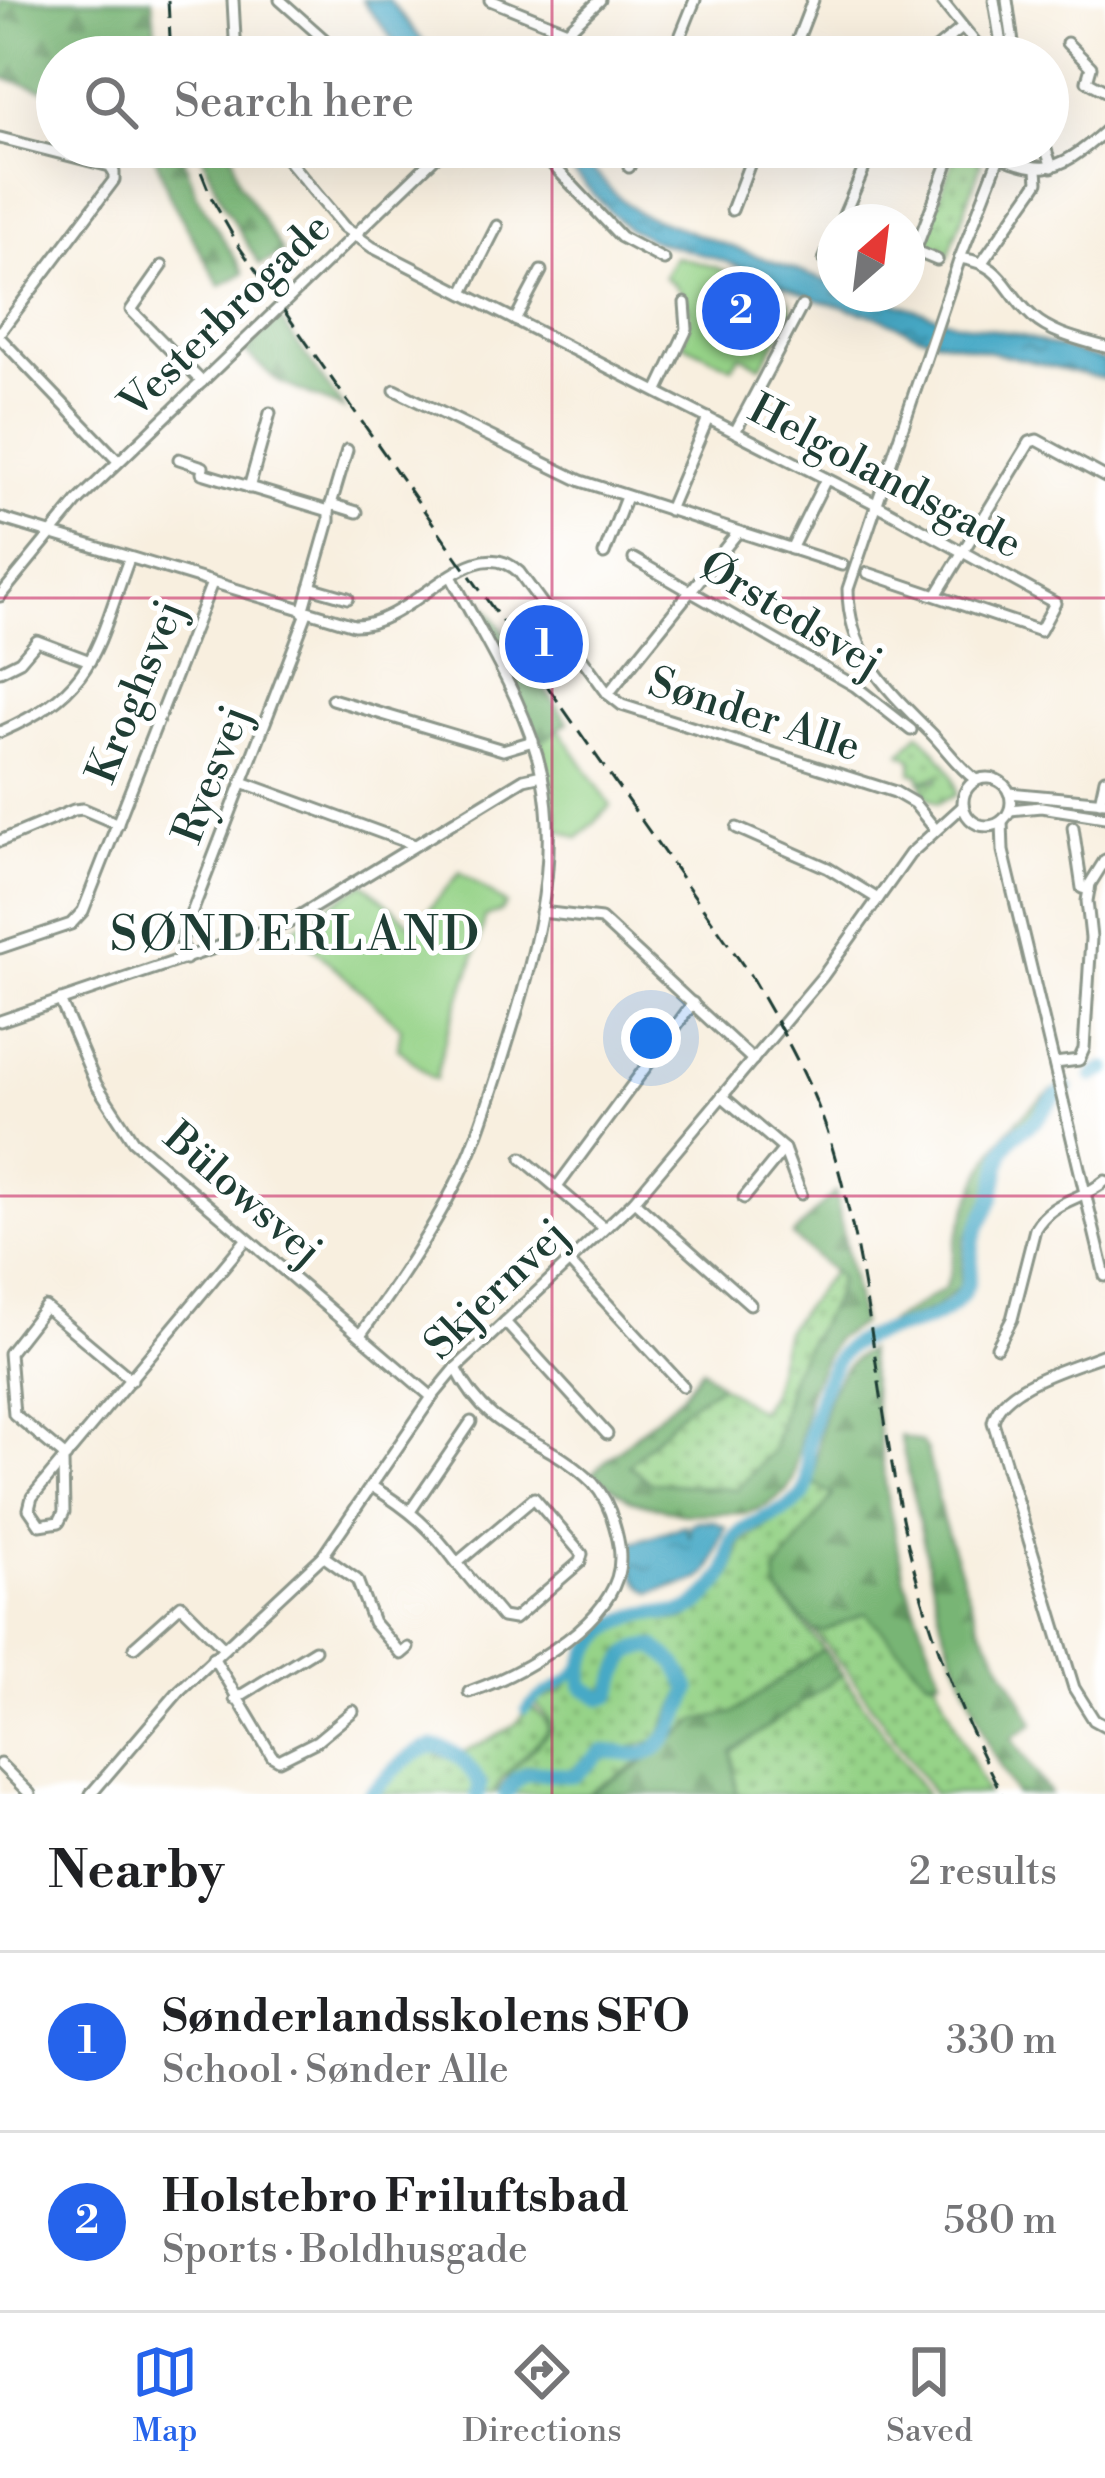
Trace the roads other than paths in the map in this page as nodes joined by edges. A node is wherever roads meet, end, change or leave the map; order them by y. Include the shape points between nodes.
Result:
1 (233, 0) edge
2 (280, 0) edge
3 (490, 0) edge
4 (600, 0) edge
5 (695, 0) edge
6 (813, 0) edge
7 (941, 0) edge
8 (994, 0) edge
9 (1007, 0) edge
10 (962, 28) junction
11 (567, 31) junction
12 (235, 36) edge
13 (320, 36) edge
14 (562, 36) edge
15 (680, 36) edge
16 (799, 36) edge
17 (952, 36) edge
18 (969, 36) edge
19 (1000, 36) edge
20 (1012, 36) edge
21 (1069, 45) edge
22 (1105, 91) edge
23 (1105, 131) edge
24 (0, 139) edge
25 (36, 148) edge
26 (1069, 162) edge
27 (111, 168) edge
28 (295, 168) edge
29 (424, 168) edge
30 (556, 168) edge
31 (748, 168) edge
32 (864, 168) edge
33 (947, 168) edge
34 (992, 168) edge
35 (1032, 168) edge
36 (1047, 168) edge
37 (1036, 170) junction
38 (849, 204) edge
39 (732, 210) dead end
40 (496, 226) dead end
41 (354, 235) junction
42 (960, 258) junction
43 (664, 260) dead end
44 (937, 260) dead end
45 (983, 261) junction
46 (162, 266) dead end
47 (541, 271) dead end
48 (463, 293) junction
49 (686, 303) dead end
50 (802, 306) dead end
51 (515, 320) junction
52 (0, 335) edge
53 (1105, 346) edge
54 (202, 382) junction
55 (395, 390) dead end
56 (657, 392) junction
57 (270, 412) dead end
58 (708, 418) junction
59 (735, 432) junction
60 (347, 450) dead end
61 (179, 459) dead end
62 (118, 461) junction
63 (1105, 477) edge
64 (826, 479) junction
65 (249, 488) junction
66 (626, 497) junction
67 (874, 503) junction
68 (330, 508) junction
69 (669, 510) junction
70 (357, 512) dead end
71 (0, 518) edge
72 (738, 532) junction
73 (52, 534) junction
74 (791, 549) junction
75 (965, 552) junction
76 (604, 554) dead end
77 (129, 559) junction
78 (634, 559) dead end
79 (842, 565) dead end
80 (868, 573) dead end
81 (451, 576) junction
82 (212, 583) junction
83 (310, 587) junction
84 (691, 590) junction
85 (937, 594) junction
86 (0, 596) edge
87 (348, 598) dead end
88 (305, 612) junction
89 (90, 662) junction
90 (0, 671) edge
91 (608, 694) junction
92 (332, 699) dead end
93 (911, 730) dead end
94 (0, 732) edge
95 (533, 741) junction
96 (956, 764) junction
97 (542, 775) junction
98 (1105, 778) edge
99 (976, 780) junction
100 (242, 782) junction
101 (1009, 793) junction
102 (964, 795) junction
103 (1104, 807) edge
104 (1010, 810) junction
105 (974, 822) junction
106 (1001, 823) junction
107 (118, 824) junction
108 (939, 827) junction
109 (1073, 827) dead end
110 (737, 828) dead end
111 (0, 841) edge
112 (412, 844) junction
113 (1003, 850) junction
114 (1105, 860) edge
115 (1088, 890) junction
116 (878, 899) junction
117 (541, 912) junction
118 (0, 948) edge
119 (186, 959) junction
120 (61, 1000) junction
121 (693, 1003) junction
122 (0, 1022) edge
123 (753, 1060) junction
124 (1054, 1064) junction
125 (722, 1096) junction
126 (784, 1149) junction
127 (522, 1158) dead end
128 (1105, 1181) edge
129 (556, 1187) junction
130 (1085, 1192) junction
131 (800, 1194) dead end
132 (744, 1198) dead end
133 (634, 1201) junction
134 (604, 1228) junction
135 (246, 1240) junction
136 (569, 1262) junction
137 (1105, 1276) edge
138 (750, 1304) dead end
139 (505, 1322) junction
140 (360, 1335) junction
141 (997, 1347) dead end
142 (1105, 1354) edge
143 (456, 1368) junction
144 (132, 1380) junction
145 (682, 1386) dead end
146 (432, 1397) junction
147 (471, 1422) dead end
148 (607, 1434) dead end
149 (64, 1459) junction
150 (373, 1487) junction
151 (411, 1510) junction
152 (323, 1556) junction
153 (457, 1563) junction
154 (134, 1647) dead end
155 (223, 1647) junction
156 (408, 1648) dead end
157 (315, 1650) dead end
158 (213, 1657) junction
159 (469, 1692) dead end
160 (235, 1699) junction
161 (353, 1711) dead end
162 (1105, 1726) edge
163 (0, 1764) edge
164 (30, 1794) edge
165 (91, 1794) edge

1 - 12 street
2 - 13 street
3 - 11 street
4 - 11 street
5 - 15 street
6 - 16 street
7 - 10 street
8 - 19 street
9 - 20 street
10 - 17 street
10 - 18 street
11 - 14 street
21 - 22 street via 1091,68 1088,81
23 - 26 street
24 - 25 street
27 - 52 street via 113,180
28 - 41 street
29 - 41 street, Vesterbrogade
30 - 43 street via 621,237
31 - 39 street
32 - 38 street
33 - 44 street via 915,251
34 - 42 street
35 - 37 street
36 - 37 street
37 - 45 street via 1032,191
40 - 48 street
41 - 48 street, Helgolandsgade
41 - 54 street, Vesterbrogade
42 - 45 street
42 - 67 street
45 - 53 street via 1036,320
46 - 54 street via 131,310
47 - 51 street
48 - 51 street, Helgolandsgade
49 - 56 street via 687,329
50 - 59 street
51 - 56 street, Helgolandsgade
52 - 62 street
54 - 62 street, Vesterbrogade
55 - 66 street
56 - 58 street, Helgolandsgade
57 - 65 street
58 - 59 street, Helgolandsgade
58 - 69 street
59 - 64 street, Helgolandsgade
60 - 68 street, Ryesvej
61 - 65 street
62 - 73 street, Vesterbrogade
63 - 75 street via 1030,442
64 - 67 street, Helgolandsgade
64 - 74 street
65 - 68 street
66 - 69 street
66 - 76 street
67 - 75 street, Helgolandsgade
67 - 96 street via 848,589 853,631 876,677
68 - 70 street
68 - 83 street, Ryesvej
69 - 72 street
71 - 73 street
72 - 74 street
72 - 84 street
73 - 77 street
73 - 86 street, Vesterbrogade
74 - 79 street
75 - 85 street
75 - 85 street, Helgolandsgade via 1055,603 1040,631
77 - 82 street
77 - 89 street
78 - 84 street, Ørstedsvej
80 - 85 street
81 - 88 street via 381,622 354,625
81 - 91 street, Sønder Alle via 485,559 512,566
81 - 95 street
82 - 88 street
82 - 107 street, Kroghsvej
83 - 87 street
83 - 88 street, Ryesvej
84 - 91 street
84 - 93 street, Ørstedsvej via 855,686
88 - 100 street, Ryesvej
89 - 90 street via 37,641
89 - 94 street via 57,704
91 - 108 street, Sønder Alle via 637,712 901,794
92 - 95 street via 503,750
95 - 97 street
96 - 99 street
96 - 102 street
97 - 112 street
97 - 117 street via 548,841
98 - 103 street
99 - 101 street via 993,778
99 - 102 street
100 - 112 street
100 - 119 street, Ryesvej via 181,941
101 - 103 street
101 - 104 street
102 - 105 street
102 - 108 street, Skjernvej
103 - 104 street
104 - 106 street
105 - 106 street
105 - 108 street
105 - 113 street
106 - 113 street
107 - 111 street, Kroghsvej via 74,810
107 - 118 street, Kroghsvej via 71,924
108 - 116 street, Skjernvej
109 - 115 street
110 - 116 street
112 - 119 street via 288,922
113 - 124 street
114 - 115 street
115 - 124 street via 1084,1049 1079,1060
116 - 123 street, Skjernvej
117 - 121 street via 601,919
117 - 140 street via 524,991 456,1185
119 - 120 street
120 - 122 street
120 - 135 street, Bülowsvej via 96,1084 133,1141
121 - 123 street
121 - 129 street
123 - 125 street, Skjernvej
124 - 130 street
125 - 126 street
125 - 133 street, Skjernvej
126 - 131 street
126 - 132 street
127 - 129 street
128 - 130 street
129 - 134 street
130 - 137 street
130 - 141 street via 1043,1216
133 - 134 street, Skjernvej
133 - 138 street
134 - 136 street, Skjernvej
135 - 140 street, Bülowsvej
135 - 144 street
136 - 139 street, Skjernvej
136 - 145 street
139 - 143 street, Skjernvej
139 - 148 street
140 - 146 street, Bülowsvej
142 - 162 street via 1017,1389 993,1422 1074,1688
143 - 146 street, Skjernvej
143 - 159 street via 487,1414 596,1485 621,1552 605,1600 573,1634 505,1680
144 - 149 street
144 - 149 street via 45,1307 9,1353 14,1414
146 - 150 street, Skjernvej
147 - 151 street
149 - 149 street via 64,1512 59,1522 40,1525 29,1509 32,1497
150 - 151 street
150 - 152 street, Skjernvej
151 - 153 street
152 - 155 street, Skjernvej
152 - 156 street via 356,1580 373,1622 401,1654
153 - 153 street via 534,1498 582,1554 514,1619 502,1617
154 - 155 street via 181,1605
155 - 158 street, Skjernvej
157 - 160 street
158 - 160 street
158 - 165 street, Skjernvej
160 - 161 street via 279,1760
163 - 164 street

